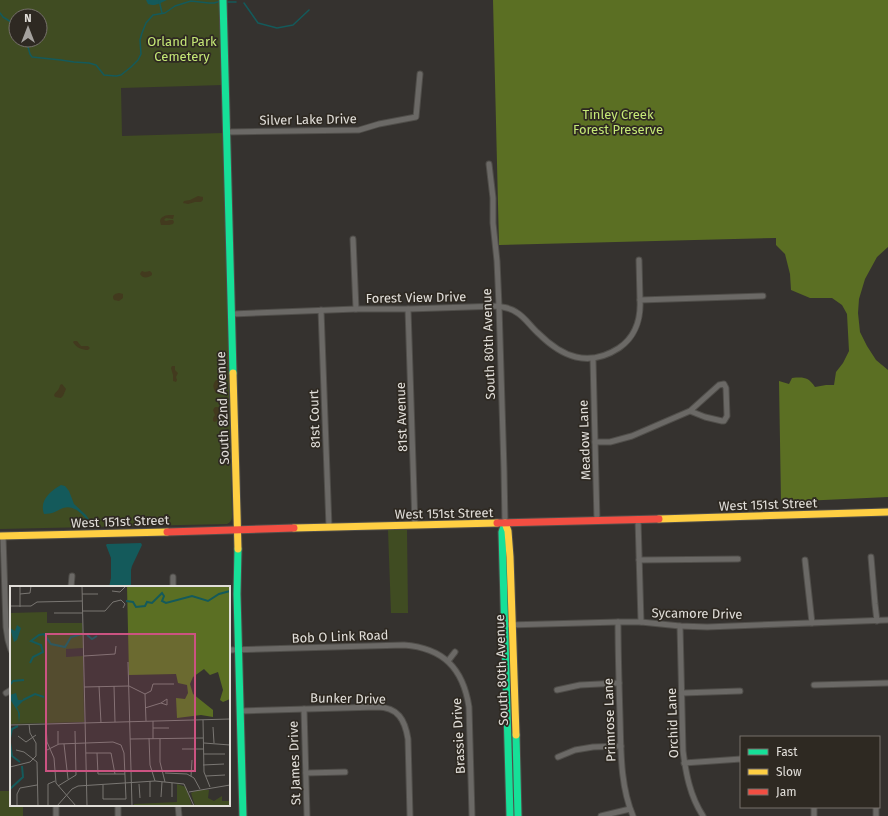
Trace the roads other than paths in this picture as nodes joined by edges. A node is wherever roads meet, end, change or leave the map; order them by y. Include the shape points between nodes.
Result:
1 (223, 0) edge
2 (420, 74) dead end
3 (227, 132) junction
4 (489, 164) dead end
5 (353, 239) dead end
6 (639, 260) dead end
7 (764, 296) dead end
8 (640, 300) junction
9 (499, 306) junction
10 (356, 309) junction
11 (408, 309) junction
12 (321, 310) junction
13 (232, 314) junction
14 (593, 359) junction
15 (690, 411) junction
16 (595, 442) junction
17 (888, 512) edge
18 (638, 519) junction
19 (597, 520) junction
20 (504, 523) junction
21 (415, 525) junction
22 (329, 527) junction
23 (238, 530) junction
24 (2, 536) edge
25 (871, 557) dead end
26 (640, 560) junction
27 (738, 560) dead end
28 (806, 560) dead end
29 (72, 576) dead end
30 (173, 576) dead end
31 (71, 586) edge
32 (173, 586) edge
33 (888, 620) edge
34 (878, 621) junction
35 (618, 622) junction
36 (641, 622) junction
37 (812, 623) junction
38 (508, 625) junction
39 (680, 626) junction
40 (10, 647) edge
41 (238, 649) junction
42 (230, 650) edge
43 (455, 652) dead end
44 (448, 661) junction
45 (619, 683) junction
46 (888, 683) edge
47 (814, 685) dead end
48 (557, 690) dead end
49 (740, 691) dead end
50 (682, 693) junction
51 (304, 709) junction
52 (240, 711) junction
53 (621, 746) junction
54 (558, 757) dead end
55 (740, 759) edge
56 (684, 763) junction
57 (345, 772) dead end
58 (306, 773) junction
59 (630, 809) junction
60 (243, 816) edge
61 (307, 816) edge
62 (410, 816) edge
63 (472, 816) edge
64 (510, 816) edge
65 (518, 816) edge
66 (601, 816) edge
67 (634, 816) edge
68 (703, 816) edge

1 - 3 street, South 82nd Avenue
2 - 3 street, Silver Lake Drive via 416,117 359,130
3 - 13 street, South 82nd Avenue
4 - 9 street, South 80th Avenue
5 - 10 street
6 - 8 street, Forest View Drive
7 - 8 street
8 - 14 street, Forest View Drive via 638,322 629,340 615,350
9 - 11 street, Forest View Drive
9 - 14 street, Forest View Drive via 510,308 524,317 536,332 555,348 574,357
9 - 20 street, South 80th Avenue
10 - 11 street, Forest View Drive
10 - 12 street, Forest View Drive
11 - 21 street, 81st Avenue
12 - 13 street, Forest View Drive
12 - 22 street, 81st Court
13 - 23 street, South 82nd Avenue
14 - 16 street, Meadow Lane
15 - 15 street via 713,389 724,384 727,416 724,421
15 - 16 street via 632,436 610,442
16 - 19 street, Meadow Lane
17 - 18 street, West 151st Street
18 - 19 street, West 151st Street
18 - 26 street
19 - 20 street, West 151st Street
20 - 21 street, West 151st Street
20 - 38 street, South 80th Avenue via 509,541
21 - 22 street, West 151st Street
22 - 23 street, West 151st Street
23 - 24 street, West 151st Street
23 - 41 street, South 82nd Avenue
24 - 40 street via 6,627
25 - 34 street
26 - 27 street
26 - 36 street
28 - 37 street
29 - 31 street
30 - 32 street
33 - 34 street, Sycamore Drive
34 - 37 street, Sycamore Drive
35 - 36 street, Sycamore Drive
35 - 38 street, Sycamore Drive
35 - 45 street, Primrose Lane
36 - 39 street, Sycamore Drive
37 - 39 street, Sycamore Drive
38 - 64 street, South 80th Avenue
38 - 65 street, South 80th Avenue
39 - 50 street, Orchid Lane
41 - 42 street, Bob O Link Road
41 - 44 street, Bob O Link Road via 404,645 428,649
41 - 52 street, South 82nd Avenue
43 - 44 street
44 - 63 street, Brassie Drive via 456,670 467,694
45 - 48 street via 580,685
45 - 53 street, Primrose Lane
46 - 47 street
49 - 50 street
50 - 56 street, Orchid Lane
51 - 52 street, Bunker Drive
51 - 58 street, St James Drive
51 - 62 street, Bunker Drive via 380,707 398,714 406,728 408,739
52 - 60 street, South 82nd Avenue
53 - 54 street via 575,750
53 - 59 street, Primrose Lane via 623,780
55 - 56 street
56 - 68 street, Orchid Lane via 695,802
57 - 58 street
58 - 61 street, St James Drive
59 - 66 street
59 - 67 street, Primrose Lane

